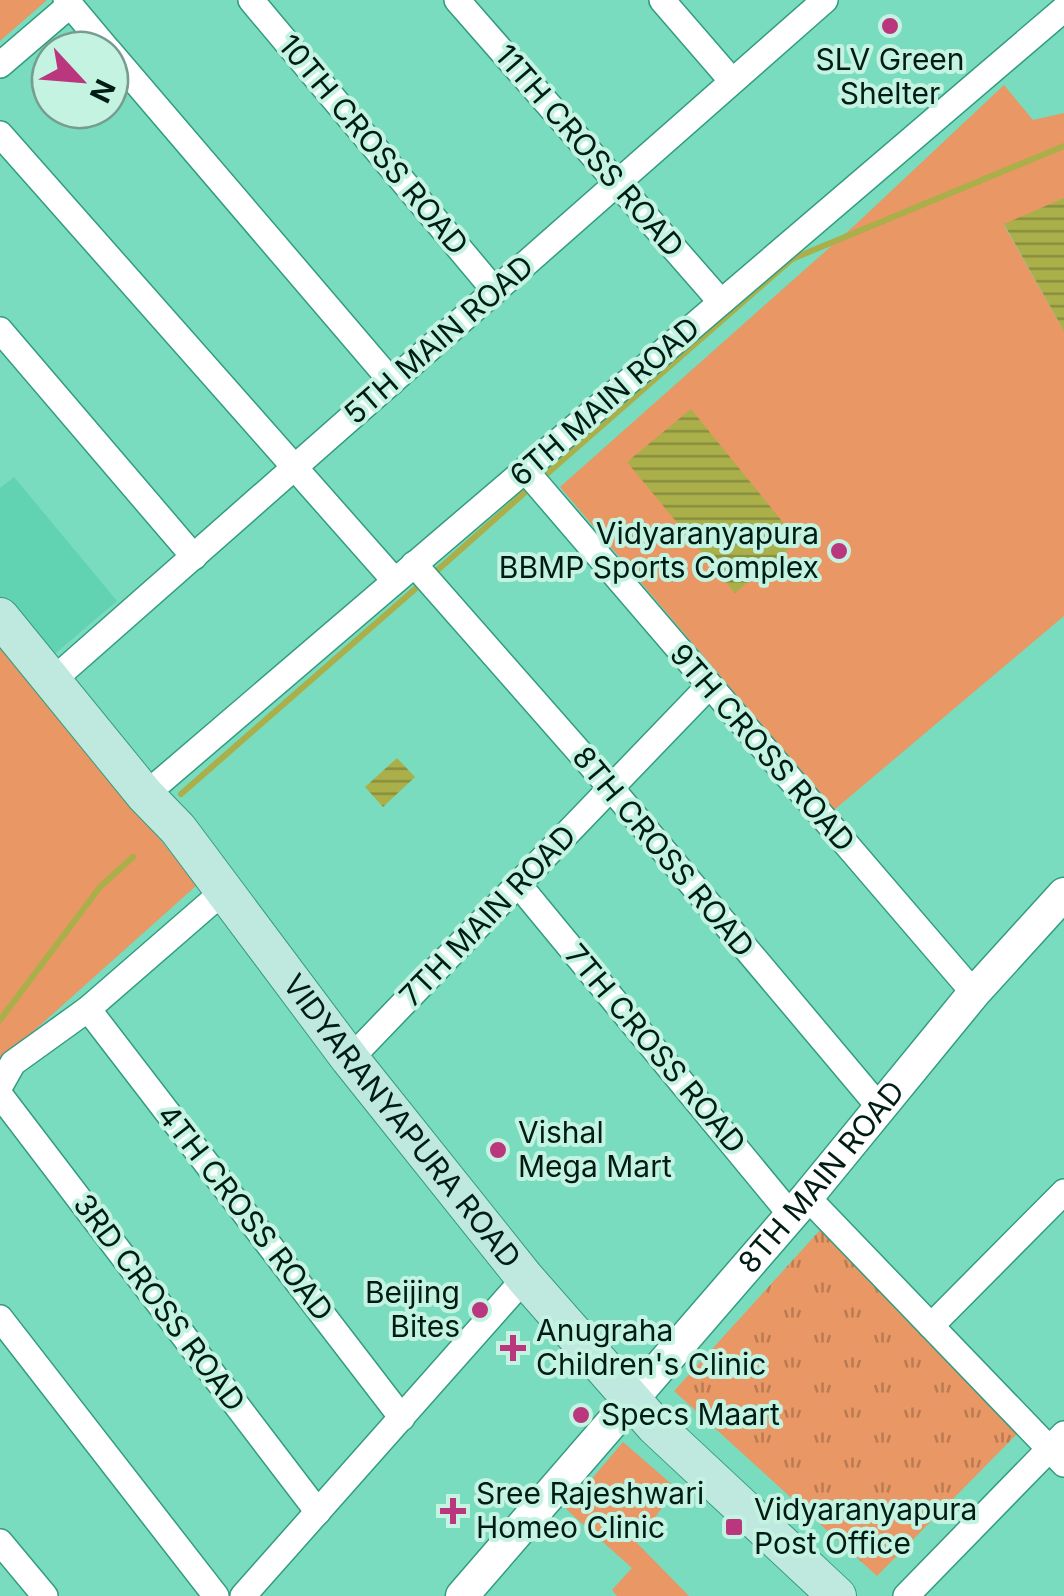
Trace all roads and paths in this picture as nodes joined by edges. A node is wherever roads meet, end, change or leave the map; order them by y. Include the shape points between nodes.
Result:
1 (251, 0) edge
2 (456, 0) edge
3 (662, 0) edge
4 (825, 0) edge
5 (68, 3) edge
6 (1064, 9) edge
7 (91, 30) edge
8 (0, 64) edge
9 (130, 76) edge
10 (732, 81) junction
11 (0, 134) edge
12 (617, 183) junction
13 (495, 291) junction
14 (721, 302) junction
15 (0, 330) edge
16 (392, 382) junction
17 (296, 466) junction
18 (538, 486) junction
19 (194, 556) junction
20 (420, 581) junction
21 (0, 617) edge
22 (52, 681) junction
23 (709, 686) junction
24 (610, 788) junction
25 (146, 794) junction
26 (518, 884) junction
27 (225, 890) junction
28 (1064, 894) edge
29 (974, 994) junction
30 (88, 1009) junction
31 (350, 1059) junction
32 (0, 1086) edge
33 (0, 1095) edge
34 (880, 1110) junction
35 (1064, 1192) edge
36 (799, 1206) junction
37 (525, 1278) junction
38 (0, 1318) edge
39 (931, 1326) junction
40 (631, 1399) junction
41 (402, 1418) junction
42 (1059, 1449) edge
43 (318, 1512) junction
44 (0, 1542) edge
45 (45, 1596) edge
46 (216, 1596) edge
47 (243, 1596) edge
48 (462, 1596) edge
49 (837, 1596) edge
50 (906, 1596) edge

1 - 13 street, 10TH CROSS ROAD
2 - 12 street, 11TH CROSS ROAD
3 - 10 street
4 - 10 street, 5TH MAIN ROAD
5 - 7 street
5 - 8 street
6 - 14 street, 6TH MAIN ROAD
9 - 16 street
10 - 12 street, 5TH MAIN ROAD
11 - 17 street, 8TH CROSS ROAD
12 - 13 street, 5TH MAIN ROAD
12 - 14 street, 11TH CROSS ROAD
13 - 16 street, 5TH MAIN ROAD
14 - 18 street, 6TH MAIN ROAD
15 - 19 street
16 - 17 street, 5TH MAIN ROAD
17 - 19 street, 5TH MAIN ROAD
17 - 20 street, 8TH CROSS ROAD
18 - 20 street, 6TH MAIN ROAD
18 - 23 street, 9TH CROSS ROAD
19 - 22 street, 5TH MAIN ROAD
20 - 24 street, 8TH CROSS ROAD
20 - 25 street, 6TH MAIN ROAD
21 - 22 main road, VIDYARANYAPURA ROAD
22 - 25 main road, VIDYARANYAPURA ROAD
23 - 24 street, 7TH MAIN ROAD
23 - 29 street, 9TH CROSS ROAD
24 - 26 street, 7TH MAIN ROAD
24 - 34 street, 8TH CROSS ROAD
25 - 27 main road, VIDYARANYAPURA ROAD
26 - 31 street, 7TH MAIN ROAD
26 - 36 street, 7TH CROSS ROAD
27 - 30 street
27 - 31 main road, VIDYARANYAPURA ROAD
28 - 29 street, 8TH MAIN ROAD
29 - 34 street, 8TH MAIN ROAD
30 - 32 street via 12,1064
30 - 41 street, 4TH CROSS ROAD
31 - 37 main road, VIDYARANYAPURA ROAD
33 - 43 street, 3RD CROSS ROAD
34 - 36 street, 8TH MAIN ROAD
35 - 39 street
36 - 39 street, 7TH CROSS ROAD
36 - 40 street, 8TH MAIN ROAD
37 - 40 main road, VIDYARANYAPURA ROAD
37 - 41 street
38 - 46 street
39 - 42 street, 7TH CROSS ROAD
40 - 48 street, 8TH MAIN ROAD
40 - 49 main road, VIDYARANYAPURA ROAD
41 - 43 street
42 - 50 street
43 - 47 street
44 - 45 street

